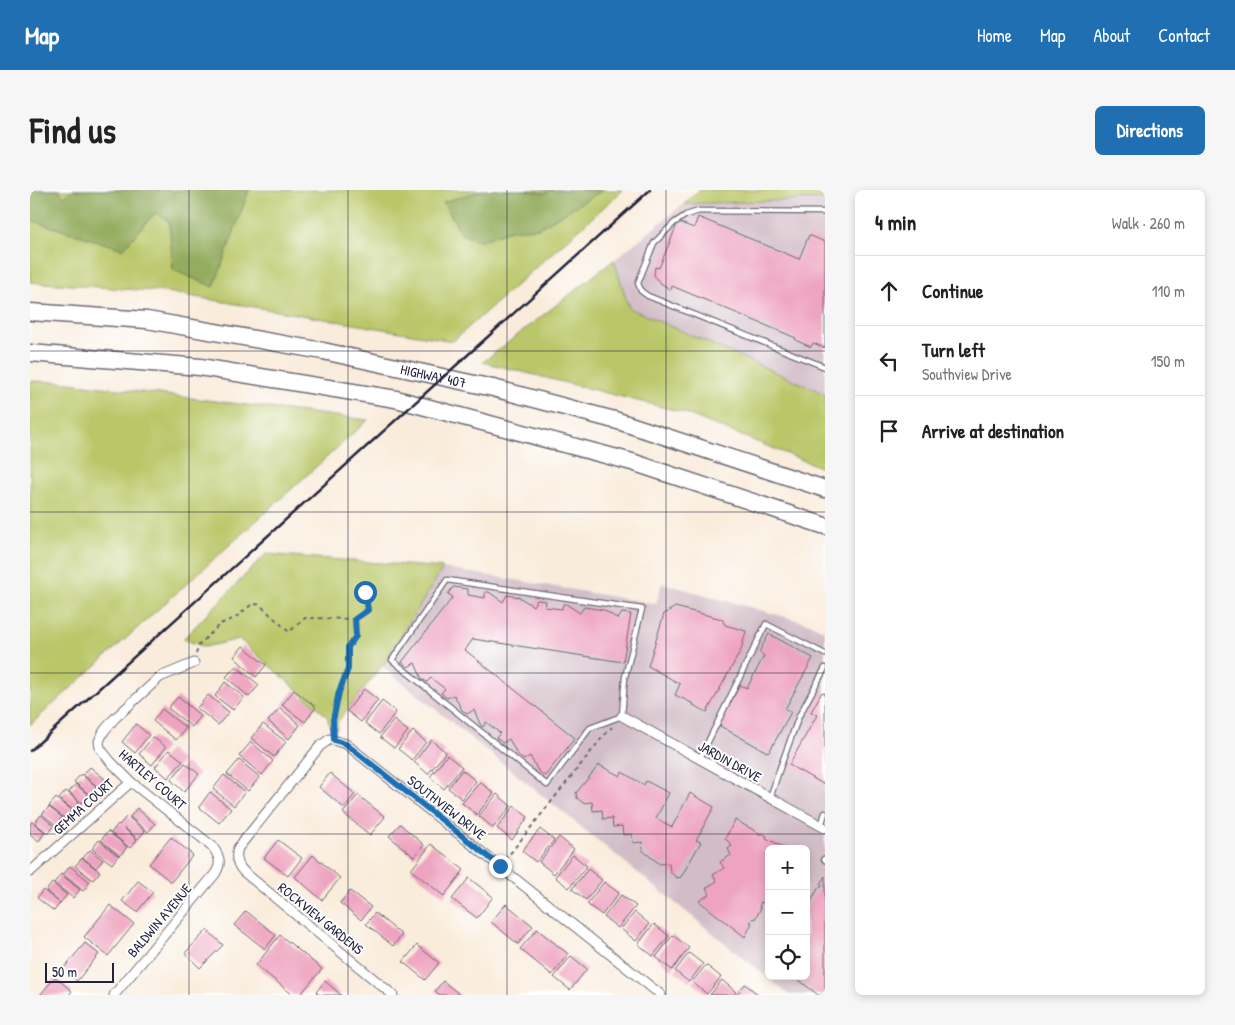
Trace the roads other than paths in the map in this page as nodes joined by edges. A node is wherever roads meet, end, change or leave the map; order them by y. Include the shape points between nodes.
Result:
1 (825, 212) edge
2 (30, 312) edge
3 (30, 353) edge
4 (825, 366) edge
5 (825, 489) edge
6 (825, 526) edge
7 (825, 654) edge
8 (194, 664) road end
9 (825, 668) edge
10 (622, 716) junction
11 (700, 759) junction
12 (131, 782) junction
13 (770, 798) junction
14 (825, 813) edge
15 (823, 827) edge
16 (236, 858) joint
17 (220, 860) joint
18 (30, 872) edge
19 (114, 995) edge
20 (393, 995) edge
21 (661, 995) edge

1 - 4 lane via 699,211 686,215 654,243 638,283 648,296
2 - 5 highway, HIGHWAY 407 via 146,320 323,351 493,388 618,421
3 - 6 highway via 200,367 396,399 632,462
7 - 11 lane via 766,624
8 - 12 street, HARTLEY COURT via 160,677 104,731 99,741 100,748
9 - 13 lane via 799,716
10 - 10 lane via 625,677 642,609 447,580 392,660 547,784 590,728
10 - 11 street, JARDIN DRIVE
11 - 13 street, JARDIN DRIVE
12 - 17 street, HARTLEY COURT via 212,846
12 - 18 street, GEMMA COURT
13 - 15 street, JARDIN DRIVE
14 - 15 lane
16 - 20 street, ROCKVIEW GARDENS via 244,872
16 - 21 street, SOUTHVIEW DRIVE via 238,848 320,746 332,740 346,744
17 - 19 street, BALDWIN AVENUE via 215,874

